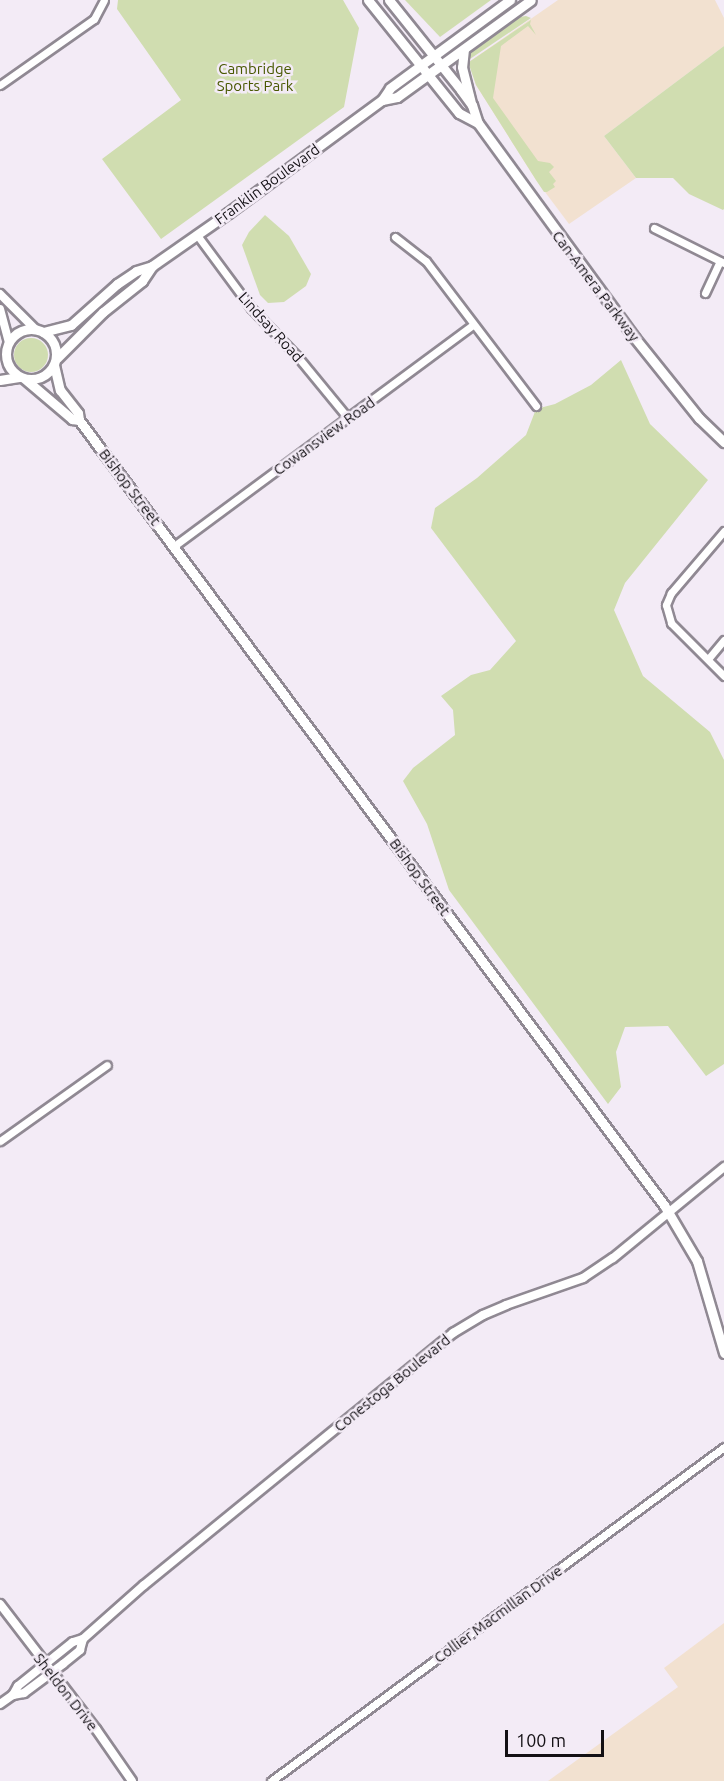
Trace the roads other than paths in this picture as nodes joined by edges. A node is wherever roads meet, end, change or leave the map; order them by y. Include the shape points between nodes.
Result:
1 (104, 0) edge
2 (368, 0) edge
3 (389, 0) edge
4 (510, 0) edge
5 (531, 0) edge
6 (464, 49) junction
7 (434, 56) junction
8 (422, 64) junction
9 (441, 65) junction
10 (429, 74) junction
11 (0, 85) edge
12 (382, 100) junction
13 (472, 105) junction
14 (478, 123) junction
15 (654, 228) dead end
16 (197, 235) junction
17 (395, 237) dead end
18 (722, 262) edge
19 (152, 266) junction
20 (705, 292) dead end
21 (0, 294) edge
22 (0, 309) edge
23 (473, 325) junction
24 (39, 330) junction
25 (5, 347) edge
26 (56, 362) junction
27 (22, 378) junction
28 (0, 380) edge
29 (536, 406) dead end
30 (348, 418) junction
31 (79, 420) junction
32 (724, 442) edge
33 (724, 531) edge
34 (174, 546) junction
35 (724, 640) edge
36 (708, 660) junction
37 (724, 676) edge
38 (107, 1065) dead end
39 (0, 1141) edge
40 (724, 1167) edge
41 (669, 1213) junction
42 (724, 1353) edge
43 (724, 1447) edge
44 (0, 1604) edge
45 (83, 1640) junction
46 (45, 1665) junction
47 (52, 1673) junction
48 (13, 1695) junction
49 (0, 1704) edge
50 (132, 1781) edge
51 (271, 1781) edge

1 - 11 street via 94,19
2 - 8 main road, Can-Amera Parkway
3 - 7 main road, Can-Amera Parkway
4 - 7 main road, Franklin Boulevard
5 - 6 main road, Franklin Boulevard
6 - 9 main road, Franklin Boulevard
6 - 13 main road via 462,68
7 - 8 main road, Franklin Boulevard
7 - 9 main road, Can-Amera Parkway
8 - 10 main road, Can-Amera Parkway
8 - 12 main road, Franklin Boulevard via 390,88
9 - 10 main road, Franklin Boulevard
9 - 13 main road, Can-Amera Parkway
10 - 12 main road, Franklin Boulevard via 398,98
10 - 14 main road, Can-Amera Parkway via 459,113
12 - 16 main road, Franklin Boulevard
13 - 14 main road, Can-Amera Parkway
14 - 32 main road, Can-Amera Parkway via 640,345 699,418
15 - 18 street
16 - 19 main road, Franklin Boulevard
16 - 30 street, Lindsay Road via 251,308
17 - 23 street via 426,261
18 - 20 street
19 - 24 main road, Franklin Boulevard via 136,271 71,325
19 - 26 main road, Franklin Boulevard via 142,281 103,312
21 - 24 street
22 - 25 street
23 - 29 street
23 - 30 street, Cowansview Road
24 - 25 main road via 25,330
24 - 26 main road via 54,343
25 - 27 main road via 8,364
26 - 27 main road via 42,378
26 - 31 main road, Bishop Street via 60,390
27 - 28 main road
27 - 31 main road, Bishop Street via 72,419
30 - 34 street, Cowansview Road
31 - 34 main road, Bishop Street
33 - 36 street via 671,593 666,605 671,623
34 - 41 main road, Bishop Street
35 - 36 street
36 - 37 street
38 - 39 street
40 - 41 street, Conestoga Boulevard
41 - 42 main road, Bishop Street via 697,1261
41 - 45 street, Conestoga Boulevard via 583,1278 506,1305 453,1333 144,1585
43 - 51 street, Collier Macmillan Drive
44 - 46 street, Sheldon Drive
45 - 46 street, Conestoga Boulevard via 73,1642
45 - 47 street, Conestoga Boulevard via 80,1650
46 - 47 street, Sheldon Drive
46 - 48 street, Conestoga Boulevard via 18,1686
47 - 48 street, Conestoga Boulevard via 24,1693
47 - 50 street, Sheldon Drive
48 - 49 street, Conestoga Boulevard

